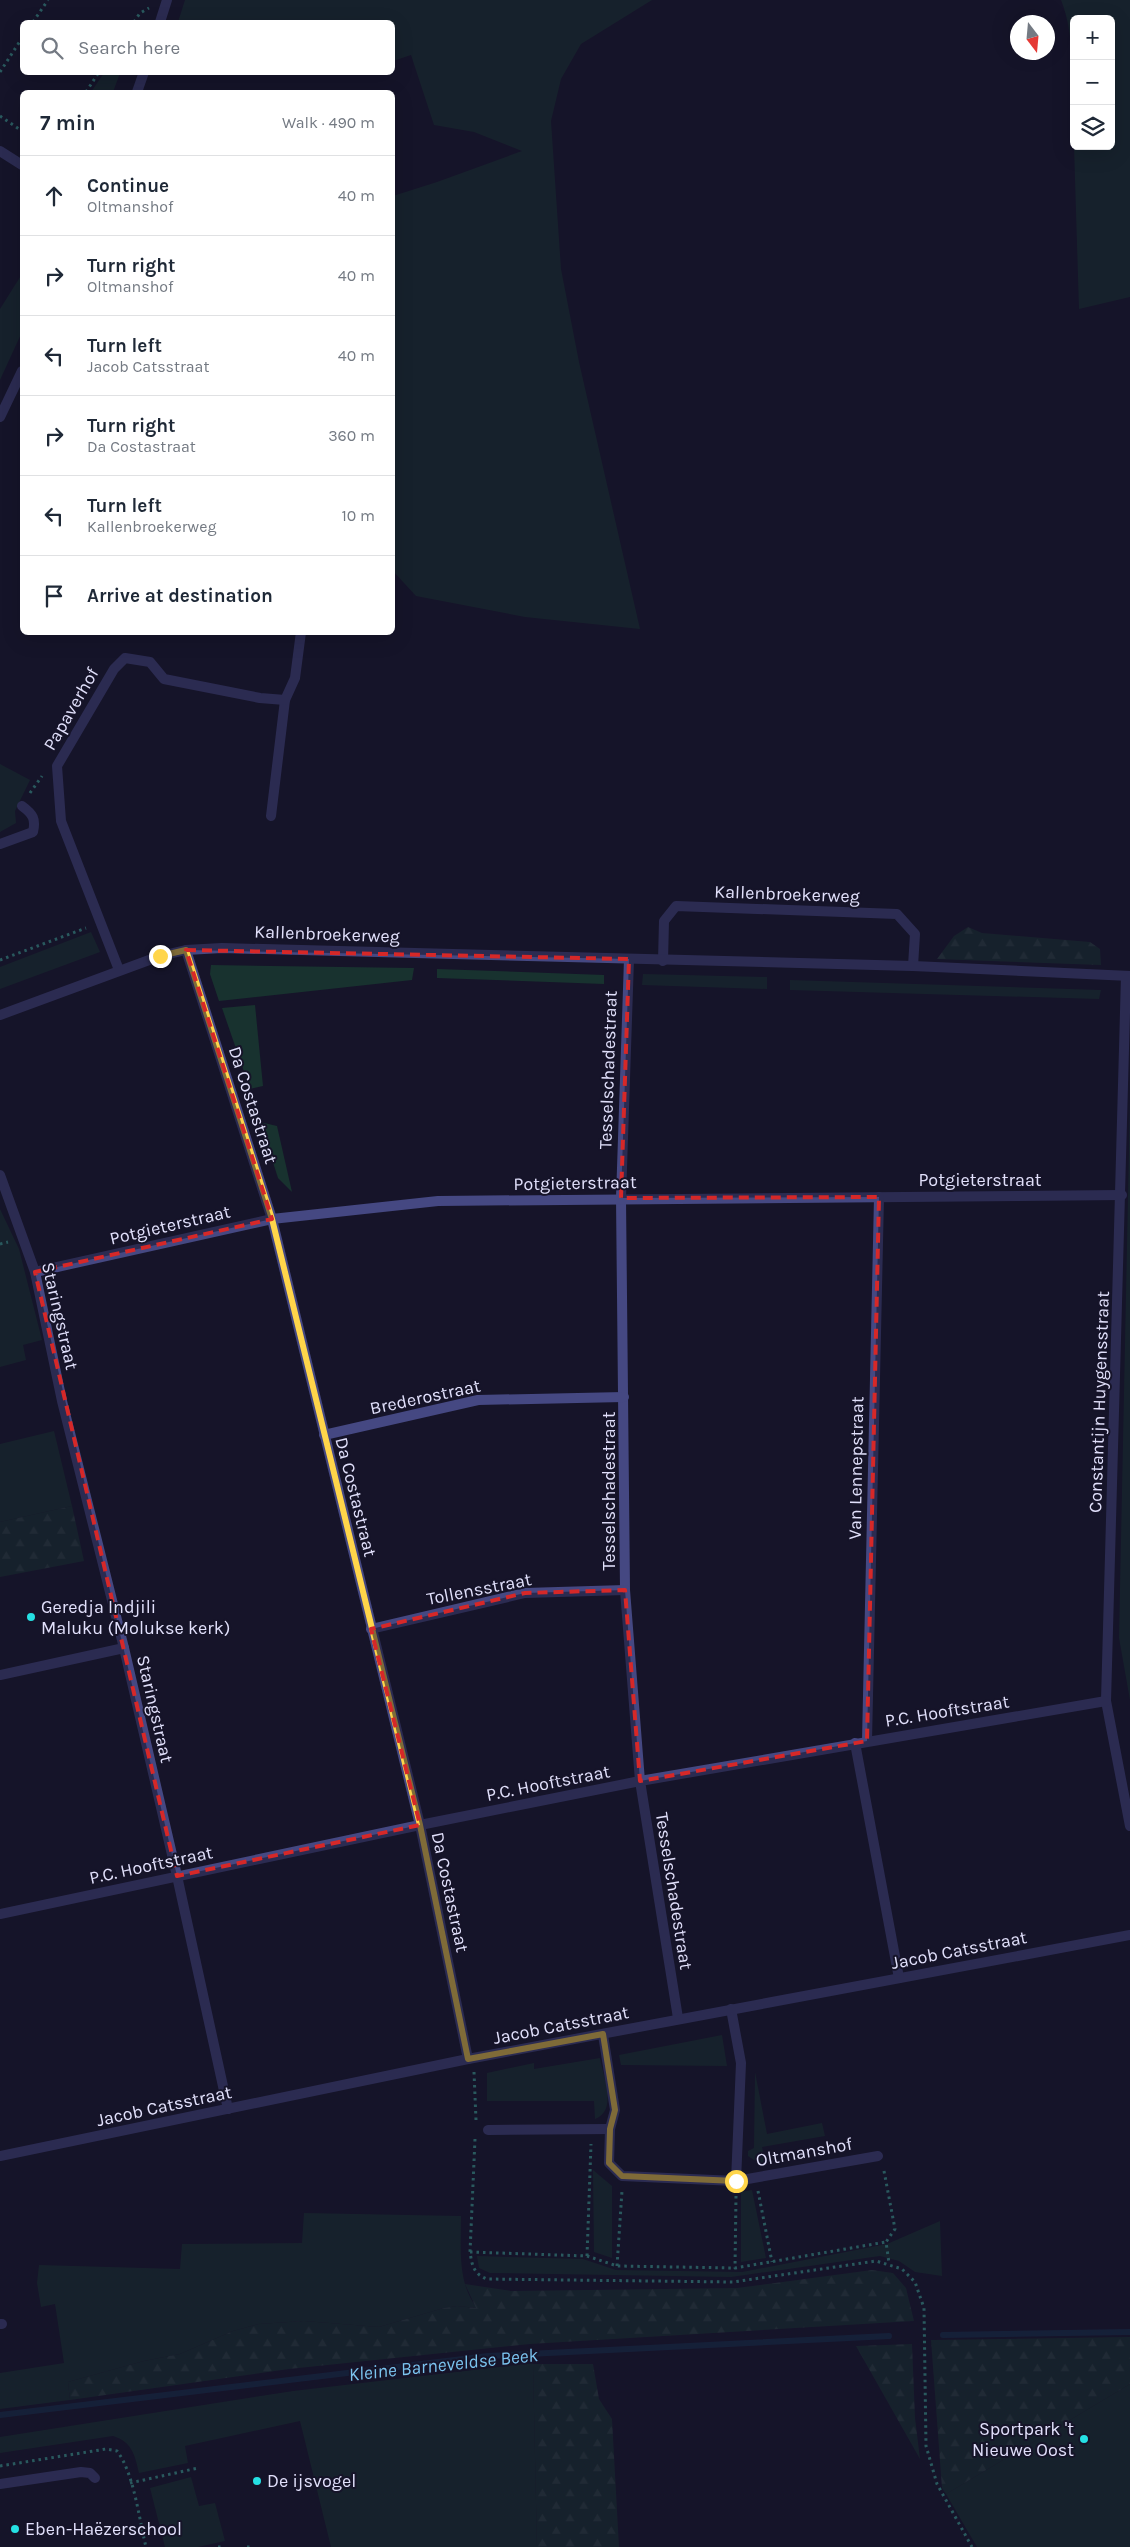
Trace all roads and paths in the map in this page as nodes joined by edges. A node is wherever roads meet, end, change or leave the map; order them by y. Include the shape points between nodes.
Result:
1 (48, 0) edge
2 (167, 0) edge
3 (34, 20) edge
4 (161, 20) edge
5 (20, 41) edge
6 (0, 72) edge
7 (98, 75) edge
8 (143, 75) edge
9 (87, 90) edge
10 (138, 90) edge
11 (0, 116) edge
12 (20, 130) edge
13 (0, 151) edge
14 (20, 164) edge
15 (20, 375) edge
16 (0, 417) edge
17 (301, 635) edge
18 (285, 700) junction
19 (57, 766) junction
20 (22, 806) joint
21 (271, 816) dead end
22 (0, 844) edge
23 (100, 922) junction
24 (186, 950) junction
25 (629, 959) junction
26 (0, 960) edge
27 (663, 961) junction
28 (913, 966) junction
29 (119, 970) junction
30 (1128, 976) edge
31 (0, 1015) edge
32 (0, 1175) edge
33 (1122, 1195) junction
34 (879, 1196) junction
35 (621, 1198) junction
36 (272, 1219) junction
37 (35, 1272) junction
38 (624, 1397) junction
39 (324, 1435) junction
40 (625, 1590) junction
41 (371, 1629) junction
42 (124, 1648) junction
43 (0, 1675) edge
44 (1106, 1701) junction
45 (867, 1741) junction
46 (855, 1743) junction
47 (640, 1781) junction
48 (420, 1825) junction
49 (1130, 1826) edge
50 (177, 1876) junction
51 (0, 1914) edge
52 (1130, 1935) edge
53 (899, 1978) junction
54 (731, 2009) junction
55 (678, 2018) junction
56 (603, 2034) junction
57 (468, 2059) junction
58 (228, 2109) junction
59 (476, 2122) dead end
60 (592, 2129) junction
61 (610, 2129) junction
62 (476, 2130) dead end
63 (488, 2130) dead end
64 (0, 2156) edge
65 (878, 2156) joint
66 (622, 2176) junction
67 (755, 2178) junction
68 (736, 2181) junction
69 (886, 2242) junction
70 (470, 2252) junction
71 (587, 2256) junction
72 (772, 2262) junction
73 (889, 2264) junction
74 (618, 2266) junction
75 (735, 2268) junction
76 (198, 2468) dead end
77 (95, 2478) dead end
78 (130, 2483) dead end
79 (0, 2484) edge
80 (218, 2547) edge
81 (224, 2547) edge
82 (247, 2547) edge
83 (253, 2547) edge
84 (972, 2547) edge

1 - 3 path
2 - 4 street
5 - 6 path
7 - 9 path
8 - 10 street
11 - 12 path
13 - 14 street
15 - 16 street
17 - 18 street via 295,678
18 - 19 street, Papaverhof via 164,679 150,662 125,658 114,669
18 - 21 street
19 - 20 path via 39,779
19 - 23 street, Papaverhof via 61,821
20 - 22 street via 32,813 35,822 33,832
23 - 26 path
23 - 29 street, Papaverhof
24 - 25 street, Kallenbroekerweg via 222,948
24 - 29 street, Kallenbroekerweg
24 - 36 street, Da Costastraat
25 - 27 street, Kallenbroekerweg
25 - 35 street, Tesselschadestraat
27 - 28 street, Kallenbroekerweg
27 - 28 street, Kallenbroekerweg via 664,921 676,906 897,914 915,934
28 - 30 street, Kallenbroekerweg
29 - 31 street, Kallenbroekerweg
30 - 33 street, Constantijn Huygensstraat
32 - 37 street, Staringstraat
33 - 34 street, Potgieterstraat
33 - 44 street, Constantijn Huygensstraat
34 - 35 street, Potgieterstraat
34 - 45 street, Van Lennepstraat
35 - 36 street, Potgieterstraat via 438,1201
35 - 38 street, Tesselschadestraat
36 - 37 street, Potgieterstraat
36 - 39 street, Da Costastraat
37 - 42 street, Staringstraat via 62,1402
38 - 39 street, Brederostraat via 478,1400
38 - 40 street, Tesselschadestraat
39 - 41 street, Da Costastraat
40 - 41 street, Tollensstraat via 525,1593
40 - 47 street, Tesselschadestraat
41 - 48 street, Da Costastraat
42 - 43 street
42 - 50 street, Staringstraat
44 - 45 street, P.C. Hooftstraat
44 - 49 street, Constantijn Huygensstraat
45 - 46 street, P.C. Hooftstraat
46 - 47 street, P.C. Hooftstraat
46 - 53 street
47 - 48 street, P.C. Hooftstraat
47 - 55 street, Tesselschadestraat
48 - 50 street, P.C. Hooftstraat
48 - 57 street, Da Costastraat
50 - 51 street, P.C. Hooftstraat
50 - 58 street, Staringstraat
52 - 53 street, Jacob Catsstraat
53 - 54 street, Jacob Catsstraat
54 - 55 street, Jacob Catsstraat
54 - 68 street, Oltmanshof via 741,2063
55 - 56 street, Jacob Catsstraat
56 - 57 street, Jacob Catsstraat
56 - 61 street via 615,2110
57 - 58 street, Jacob Catsstraat
57 - 59 path via 474,2074
58 - 64 street, Jacob Catsstraat
60 - 61 street
60 - 63 street
60 - 71 path
61 - 66 street via 609,2163
62 - 70 path
65 - 67 street, Oltmanshof
65 - 69 path via 881,2157 895,2229
66 - 68 street, Oltmanshof
66 - 74 path
67 - 68 street, Oltmanshof
67 - 72 path
68 - 75 path
69 - 72 path
69 - 73 path
70 - 71 path
70 - 73 path via 472,2268 487,2279 550,2281 733,2282 876,2261
71 - 74 path
72 - 75 path
73 - 84 path via 902,2269 911,2278 922,2299 926,2446 936,2484
74 - 75 path
76 - 78 path
77 - 79 street via 90,2473 81,2472
80 - 81 path
82 - 83 path

